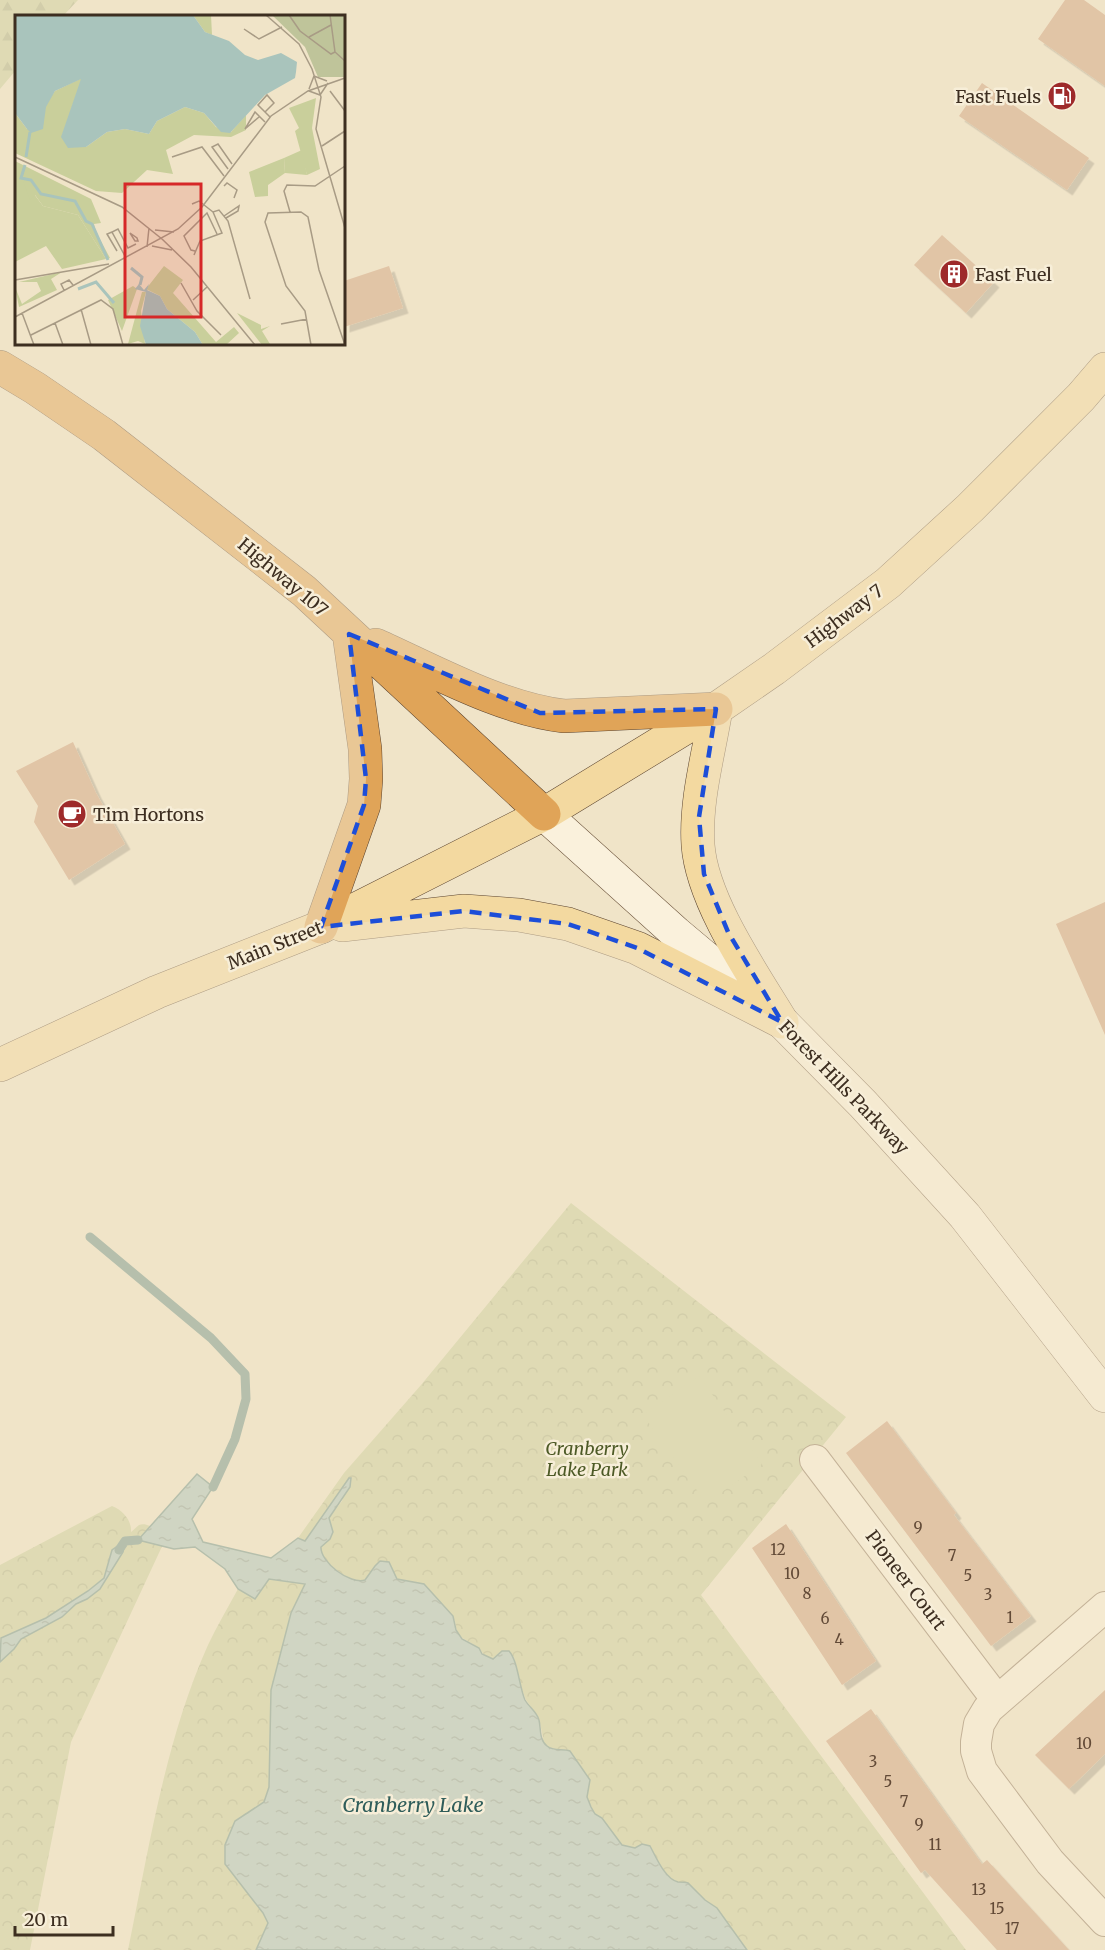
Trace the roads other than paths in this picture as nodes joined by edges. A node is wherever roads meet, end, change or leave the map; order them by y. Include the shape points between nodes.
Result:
1 (0, 368) edge
2 (1105, 369) edge
3 (349, 634) junction
4 (716, 709) junction
5 (544, 814) junction
6 (321, 927) junction
7 (782, 1022) junction
8 (0, 1065) edge
9 (1105, 1396) edge
10 (815, 1460) dead end
11 (1105, 1607) edge
12 (997, 1700) junction
13 (1105, 1921) edge

1 - 3 highway, Highway 107 via 104,435 304,591
2 - 4 main road, Highway 7 via 970,508 888,583
3 - 4 highway via 498,699 540,713 564,716
3 - 5 highway, Highway 107
3 - 6 highway via 366,779 363,804
4 - 5 main road, Highway 7
4 - 7 main road via 698,846 704,874 728,932
5 - 6 main road, Main Street
5 - 7 main road, Forest Hills Parkway
6 - 7 main road via 464,910 568,924 637,948
6 - 8 main road, Main Street via 157,992
7 - 9 main road, Forest Hills Parkway via 965,1216
10 - 12 street, Pioneer Court
11 - 12 street
12 - 13 street via 983,1716 977,1733 976,1751 982,1771 1050,1862

